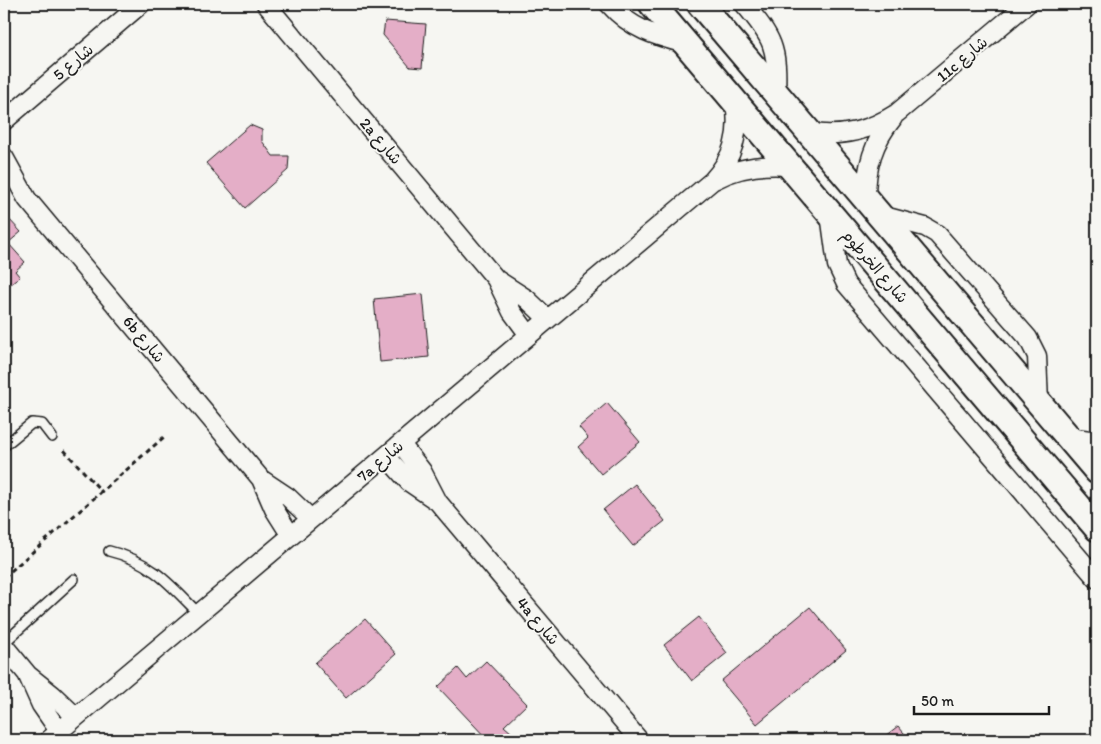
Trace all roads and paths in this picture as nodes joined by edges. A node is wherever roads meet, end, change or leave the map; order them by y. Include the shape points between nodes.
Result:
1 (141, 4) edge
2 (266, 4) edge
3 (609, 4) edge
4 (652, 4) edge
5 (700, 4) edge
6 (744, 4) edge
7 (1027, 4) edge
8 (686, 44) junction
9 (776, 93) junction
10 (734, 102) junction
11 (897, 114) junction
12 (4, 121) edge
13 (811, 133) junction
14 (4, 157) edge
15 (788, 166) junction
16 (712, 181) junction
17 (4, 182) edge
18 (27, 199) junction
19 (873, 206) junction
20 (830, 214) junction
21 (496, 279) junction
22 (548, 319) junction
23 (930, 329) junction
24 (529, 335) junction
25 (1039, 403) junction
26 (52, 437) dead end
27 (164, 437) dead end
28 (1068, 437) junction
29 (1097, 442) edge
30 (401, 444) junction
31 (4, 446) edge
32 (64, 450) dead end
33 (386, 456) junction
34 (1097, 471) edge
35 (261, 479) junction
36 (1097, 483) edge
37 (102, 492) junction
38 (438, 502) junction
39 (311, 519) junction
40 (1097, 528) edge
41 (291, 536) junction
42 (109, 551) dead end
43 (4, 577) edge
44 (74, 579) dead end
45 (1097, 579) edge
46 (199, 614) junction
47 (4, 645) edge
48 (28, 675) junction
49 (76, 717) junction
50 (54, 736) edge
51 (636, 739) edge

1 - 12 street, شارع 5
2 - 21 street, 2a شارع
3 - 8 street via 638,29
4 - 8 main road, شارع الخرطوم
5 - 9 main road
6 - 9 street via 772,43 778,64
7 - 11 street, 11c شارع
8 - 10 main road, شارع الخرطوم
9 - 13 main road
10 - 15 main road, شارع الخرطوم
10 - 16 street, 7a شارع via 738,119 734,145 724,168
11 - 13 street, 11c شارع via 856,132
11 - 19 street, 11c شارع via 885,128 872,153 866,180
13 - 19 main road
14 - 18 street, 6b شارع
15 - 16 street, 7a شارع via 741,169
15 - 20 main road, شارع الخرطوم
16 - 22 street, 7a شارع
17 - 18 street, 6b شارع
18 - 35 street, 6b شارع
19 - 25 main road
19 - 25 street via 937,234 1028,338 1037,356
20 - 23 main road, شارع الخرطوم
20 - 45 street via 837,264 846,284
21 - 22 street, 2a شارع via 527,299
21 - 24 street, 2a شارع via 512,312
22 - 24 street, 7a شارع
23 - 36 main road via 960,348 1076,481 1090,486
23 - 40 main road, شارع الخرطوم
24 - 30 street, 7a شارع
25 - 28 main road
26 - 31 lane via 42,424 32,422
27 - 37 path
28 - 29 street
28 - 34 main road
30 - 33 street, 7a شارع
30 - 38 street, 4a شارع via 422,471
32 - 37 path
33 - 38 street, 4a شارع via 409,482
33 - 39 street, 7a شارع
35 - 39 street, 6b شارع via 288,497
35 - 41 street, 6b شارع
37 - 43 path
38 - 51 street, 4a شارع
39 - 41 street, 7a شارع
41 - 46 street, 7a شارع
42 - 46 lane via 151,567
44 - 47 lane
46 - 49 street, 7a شارع
47 - 48 street
48 - 49 street
48 - 50 street
49 - 50 street, 7a شارع

